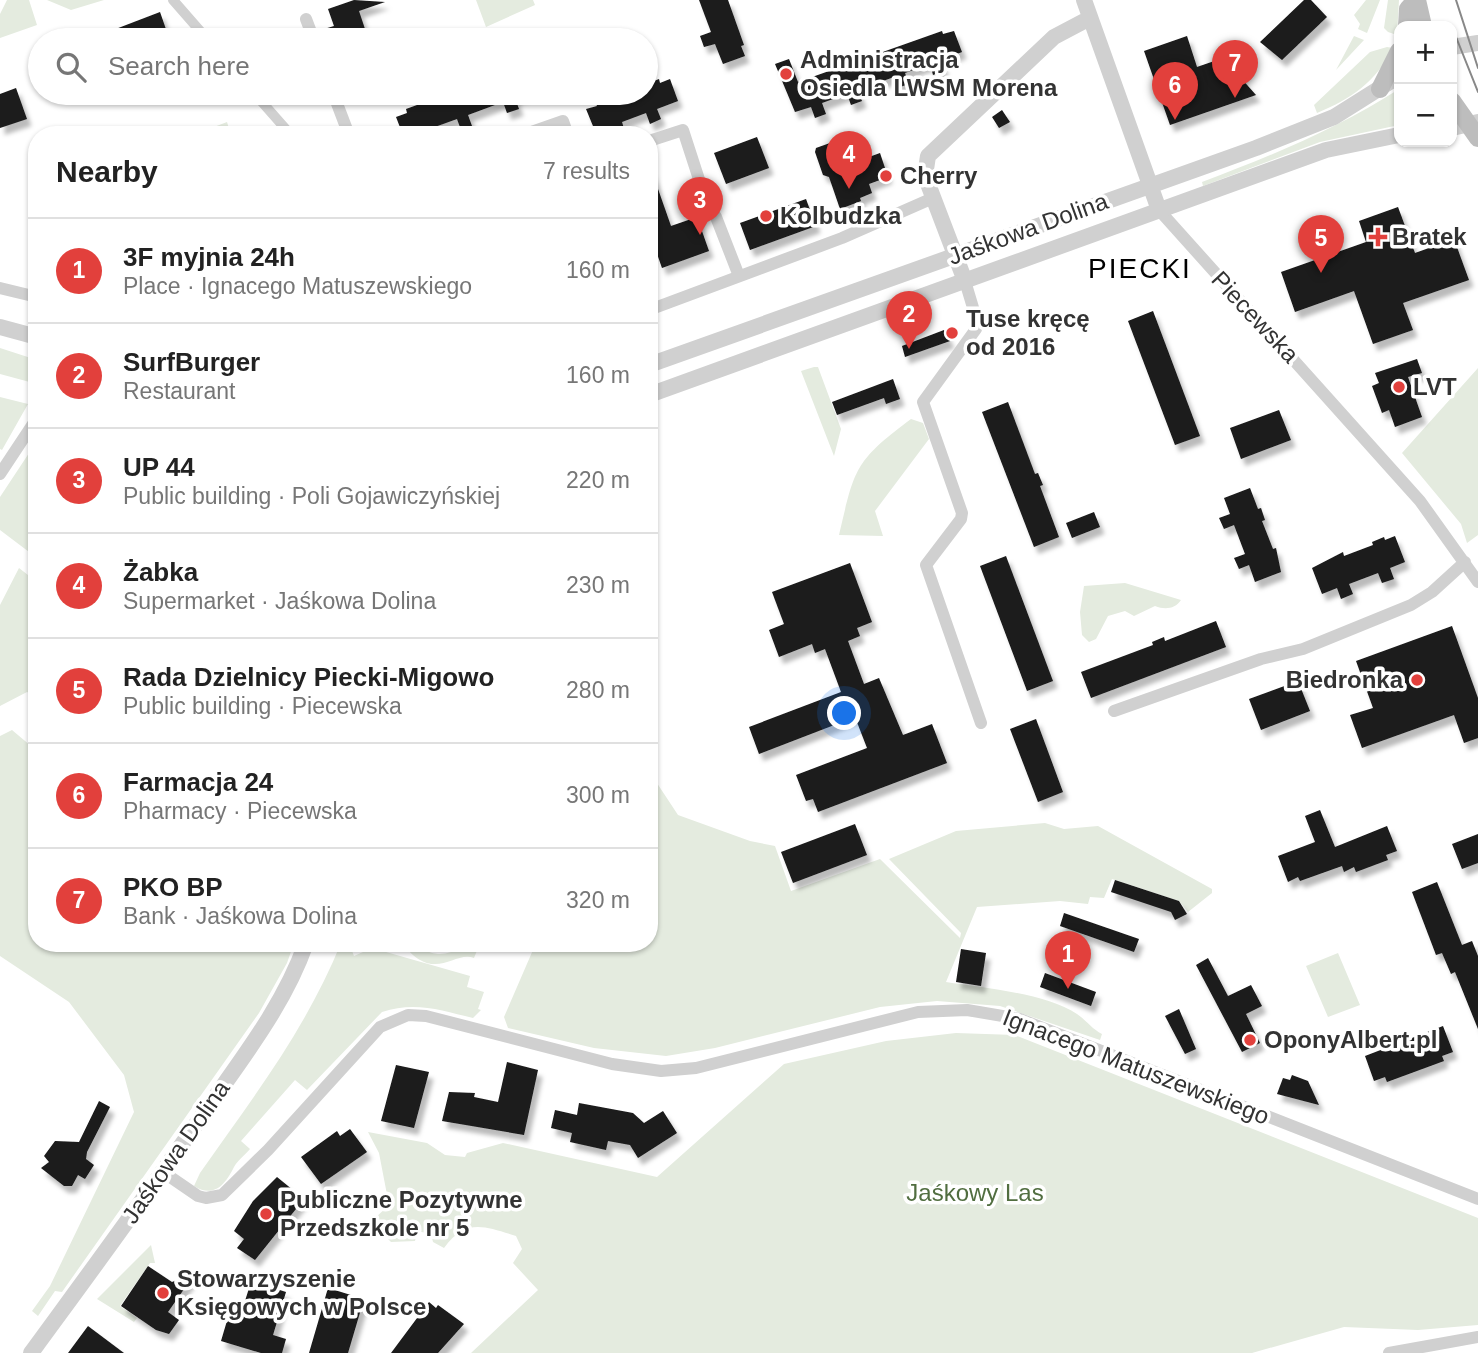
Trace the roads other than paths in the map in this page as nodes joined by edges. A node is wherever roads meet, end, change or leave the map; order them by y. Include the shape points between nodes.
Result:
1 (173, 0) edge
2 (1084, 0) edge
3 (1416, 0) edge
4 (1090, 18) junction
5 (306, 19) dead end
6 (1408, 21) edge
7 (1422, 21) edge
8 (198, 28) edge
9 (309, 28) edge
10 (1478, 43) edge
11 (1457, 46) edge
12 (1394, 61) edge
13 (1394, 79) edge
14 (1380, 89) junction
15 (264, 105) edge
16 (338, 105) edge
17 (1457, 109) edge
18 (282, 126) edge
19 (346, 126) edge
20 (549, 126) edge
21 (565, 126) edge
22 (1469, 129) edge
23 (1394, 136) edge
24 (658, 138) edge
25 (1149, 185) junction
26 (933, 198) junction
27 (1159, 210) junction
28 (957, 255) junction
29 (739, 276) junction
30 (965, 281) junction
31 (0, 288) edge
32 (28, 296) edge
33 (658, 307) edge
34 (0, 327) edge
35 (28, 335) edge
36 (658, 362) edge
37 (658, 392) edge
38 (28, 432) edge
39 (0, 474) edge
40 (1465, 562) junction
41 (1478, 582) edge
42 (1114, 711) dead end
43 (981, 723) dead end
44 (302, 952) edge
45 (163, 1172) junction
46 (1478, 1199) edge
47 (1478, 1337) edge
48 (31, 1353) edge
49 (1389, 1353) edge

1 - 8 street
2 - 4 street, Piecewska
3 - 6 main road
3 - 7 main road
4 - 25 street, Piecewska
4 - 26 street via 1054,37 928,156 925,176
5 - 9 street
10 - 11 street
12 - 14 main road
13 - 14 street, Jaśkowa Dolina
14 - 25 street, Jaśkowa Dolina via 1317,124
15 - 18 street
16 - 19 street
17 - 22 main road
20 - 21 street via 563,121
23 - 27 street, Jaśkowa Dolina via 1326,150
24 - 29 street via 683,130 707,204
25 - 27 street, Piecewska
25 - 28 street, Jaśkowa Dolina
26 - 28 street
26 - 29 street
27 - 30 street, Jaśkowa Dolina
27 - 40 street, Piecewska via 1420,501
28 - 30 street
28 - 36 street, Jaśkowa Dolina
29 - 33 street
30 - 37 street, Jaśkowa Dolina
30 - 43 street via 976,329 923,402 962,513 926,565
31 - 32 street
34 - 35 street
38 - 39 street
40 - 41 street, Piecewska
40 - 42 street via 1411,605 1303,649 1261,659
44 - 45 street, Jaśkowa Dolina via 269,1017
45 - 46 street, Ignacego Matuszewskiego via 198,1196 222,1195 380,1027 408,1015 612,1064 661,1071 696,1068 918,1012 967,1010 1020,1019
45 - 48 street, Jaśkowa Dolina
47 - 49 street

